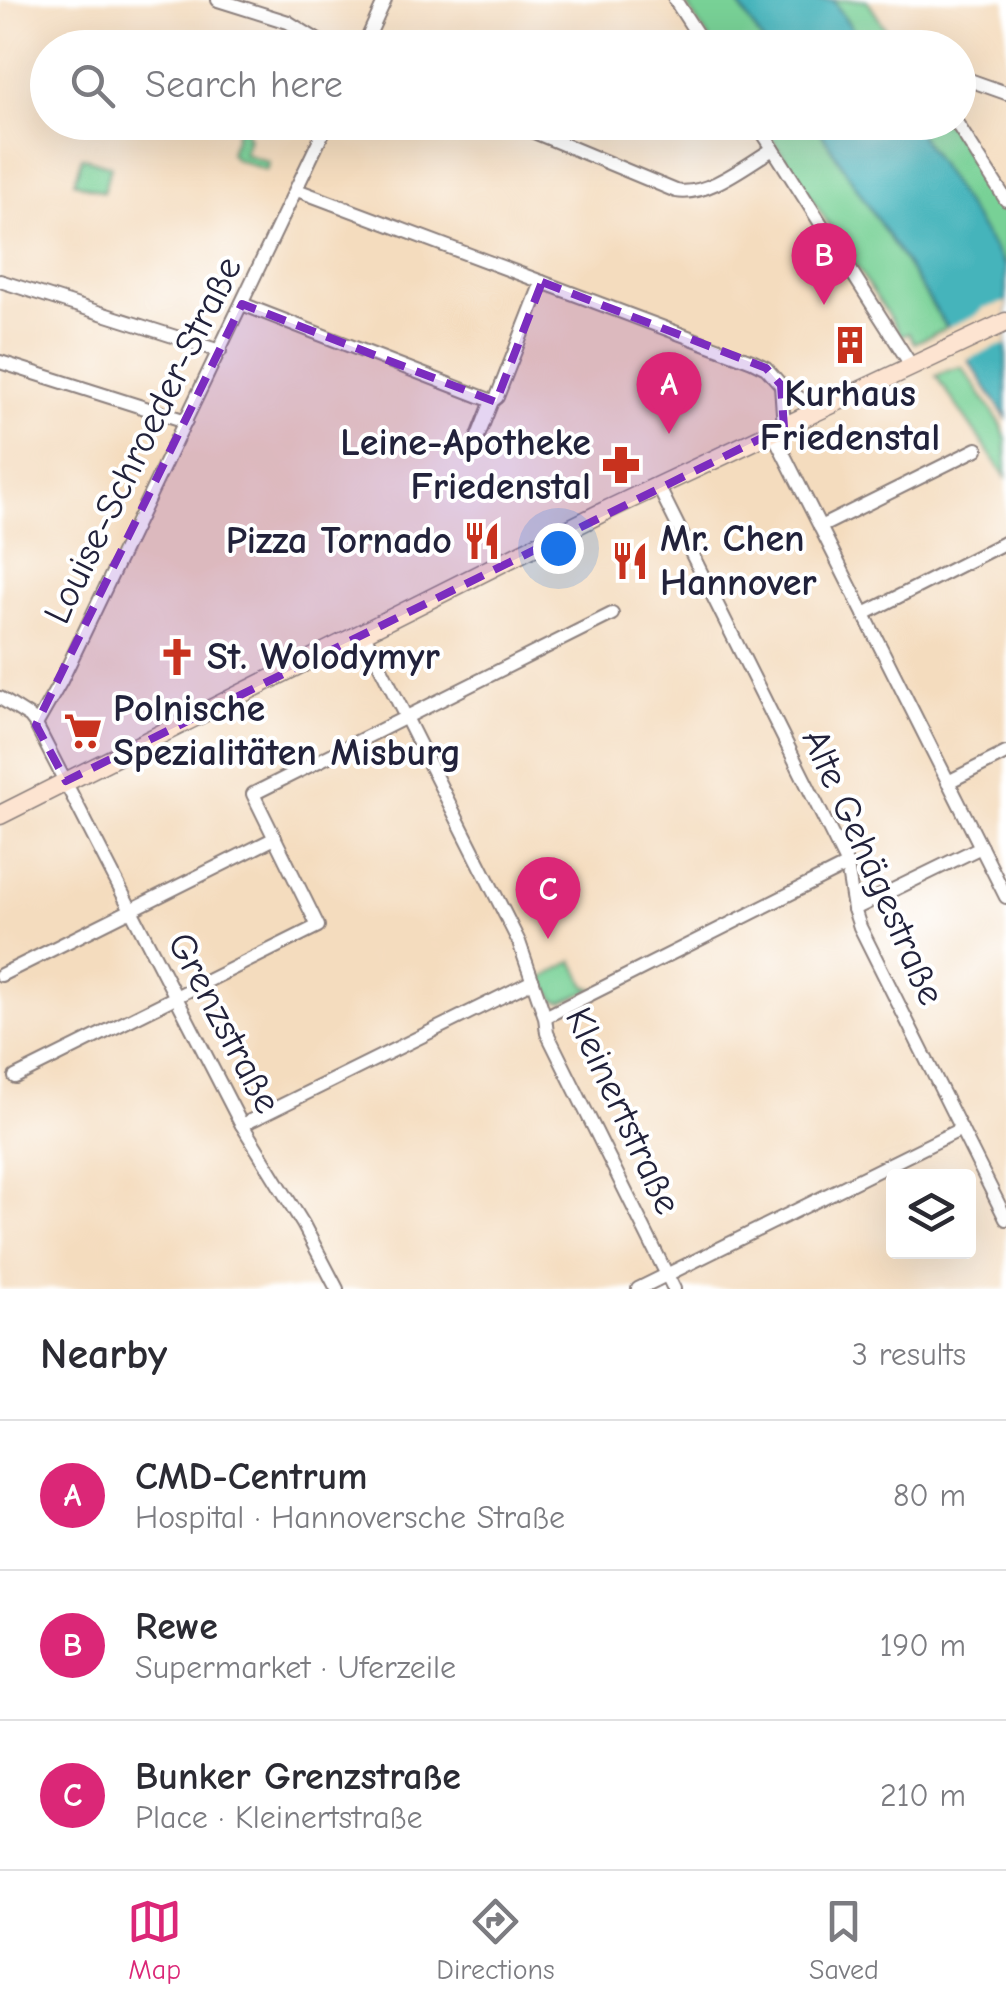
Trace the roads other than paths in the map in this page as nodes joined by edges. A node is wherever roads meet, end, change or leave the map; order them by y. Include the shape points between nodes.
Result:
1 (218, 0) edge
2 (385, 0) edge
3 (675, 0) edge
4 (301, 30) edge
5 (371, 30) edge
6 (694, 30) edge
7 (976, 82) edge
8 (1006, 93) edge
9 (320, 140) edge
10 (553, 140) edge
11 (768, 140) edge
12 (968, 140) edge
13 (773, 148) junction
14 (297, 190) junction
15 (1006, 200) edge
16 (0, 281) edge
17 (542, 282) junction
18 (242, 304) junction
19 (1006, 322) edge
20 (220, 351) junction
21 (0, 362) edge
22 (911, 365) junction
23 (781, 385) junction
24 (492, 401) junction
25 (818, 411) junction
26 (186, 421) junction
27 (778, 430) junction
28 (473, 448) dead end
29 (977, 449) dead end
30 (658, 486) junction
31 (820, 527) junction
32 (1006, 542) edge
33 (612, 614) dead end
34 (864, 614) junction
35 (364, 634) junction
36 (0, 698) edge
37 (407, 718) junction
38 (36, 725) junction
39 (1006, 754) edge
40 (66, 781) junction
41 (948, 782) junction
42 (0, 814) edge
43 (274, 838) junction
44 (980, 847) junction
45 (847, 865) junction
46 (1006, 898) edge
47 (854, 908) junction
48 (132, 910) junction
49 (1, 975) edge
50 (533, 981) junction
51 (175, 998) junction
52 (545, 1017) junction
53 (15, 1077) dead end
54 (242, 1125) junction
55 (961, 1128) junction
56 (1006, 1219) edge
57 (667, 1275) junction
58 (336, 1289) edge
59 (638, 1289) edge
60 (674, 1289) edge

1 - 4 street
2 - 5 street
3 - 6 street
7 - 8 street
9 - 14 street, Louise-Schroeder-Straße
10 - 13 street via 689,194
11 - 13 street
12 - 15 street
13 - 22 street
14 - 17 street
14 - 18 street, Louise-Schroeder-Straße
16 - 20 street
17 - 23 street via 752,361
17 - 24 street
18 - 20 street, Louise-Schroeder-Straße
18 - 24 street
19 - 22 main road
20 - 26 street, Louise-Schroeder-Straße
21 - 26 street
22 - 25 main road
23 - 25 street
23 - 27 street
24 - 28 street
25 - 27 main road
26 - 38 street, Louise-Schroeder-Straße
27 - 30 main road
27 - 31 street
29 - 31 street
30 - 35 main road
30 - 45 street, Alte Gehägestraße
31 - 34 street
32 - 34 street
33 - 37 street
34 - 41 street
35 - 37 street, Kleinertstraße
35 - 40 main road
36 - 38 street
37 - 43 street via 253,794
37 - 50 street, Kleinertstraße
38 - 40 street
39 - 41 street
40 - 42 main road
40 - 48 street, Grenzstraße
41 - 44 street
43 - 48 street
43 - 51 street via 318,926
44 - 46 street
44 - 47 street
45 - 47 street, Alte Gehägestraße
45 - 52 street
47 - 55 street, Alte Gehägestraße
48 - 49 street
48 - 51 street, Grenzstraße
50 - 52 street, Kleinertstraße
50 - 54 street
51 - 53 street
51 - 54 street, Grenzstraße
52 - 57 street, Kleinertstraße via 547,1034
54 - 58 street, Grenzstraße
55 - 56 street, Alte Gehägestraße
55 - 57 street
57 - 59 street
57 - 60 street, Kleinertstraße

